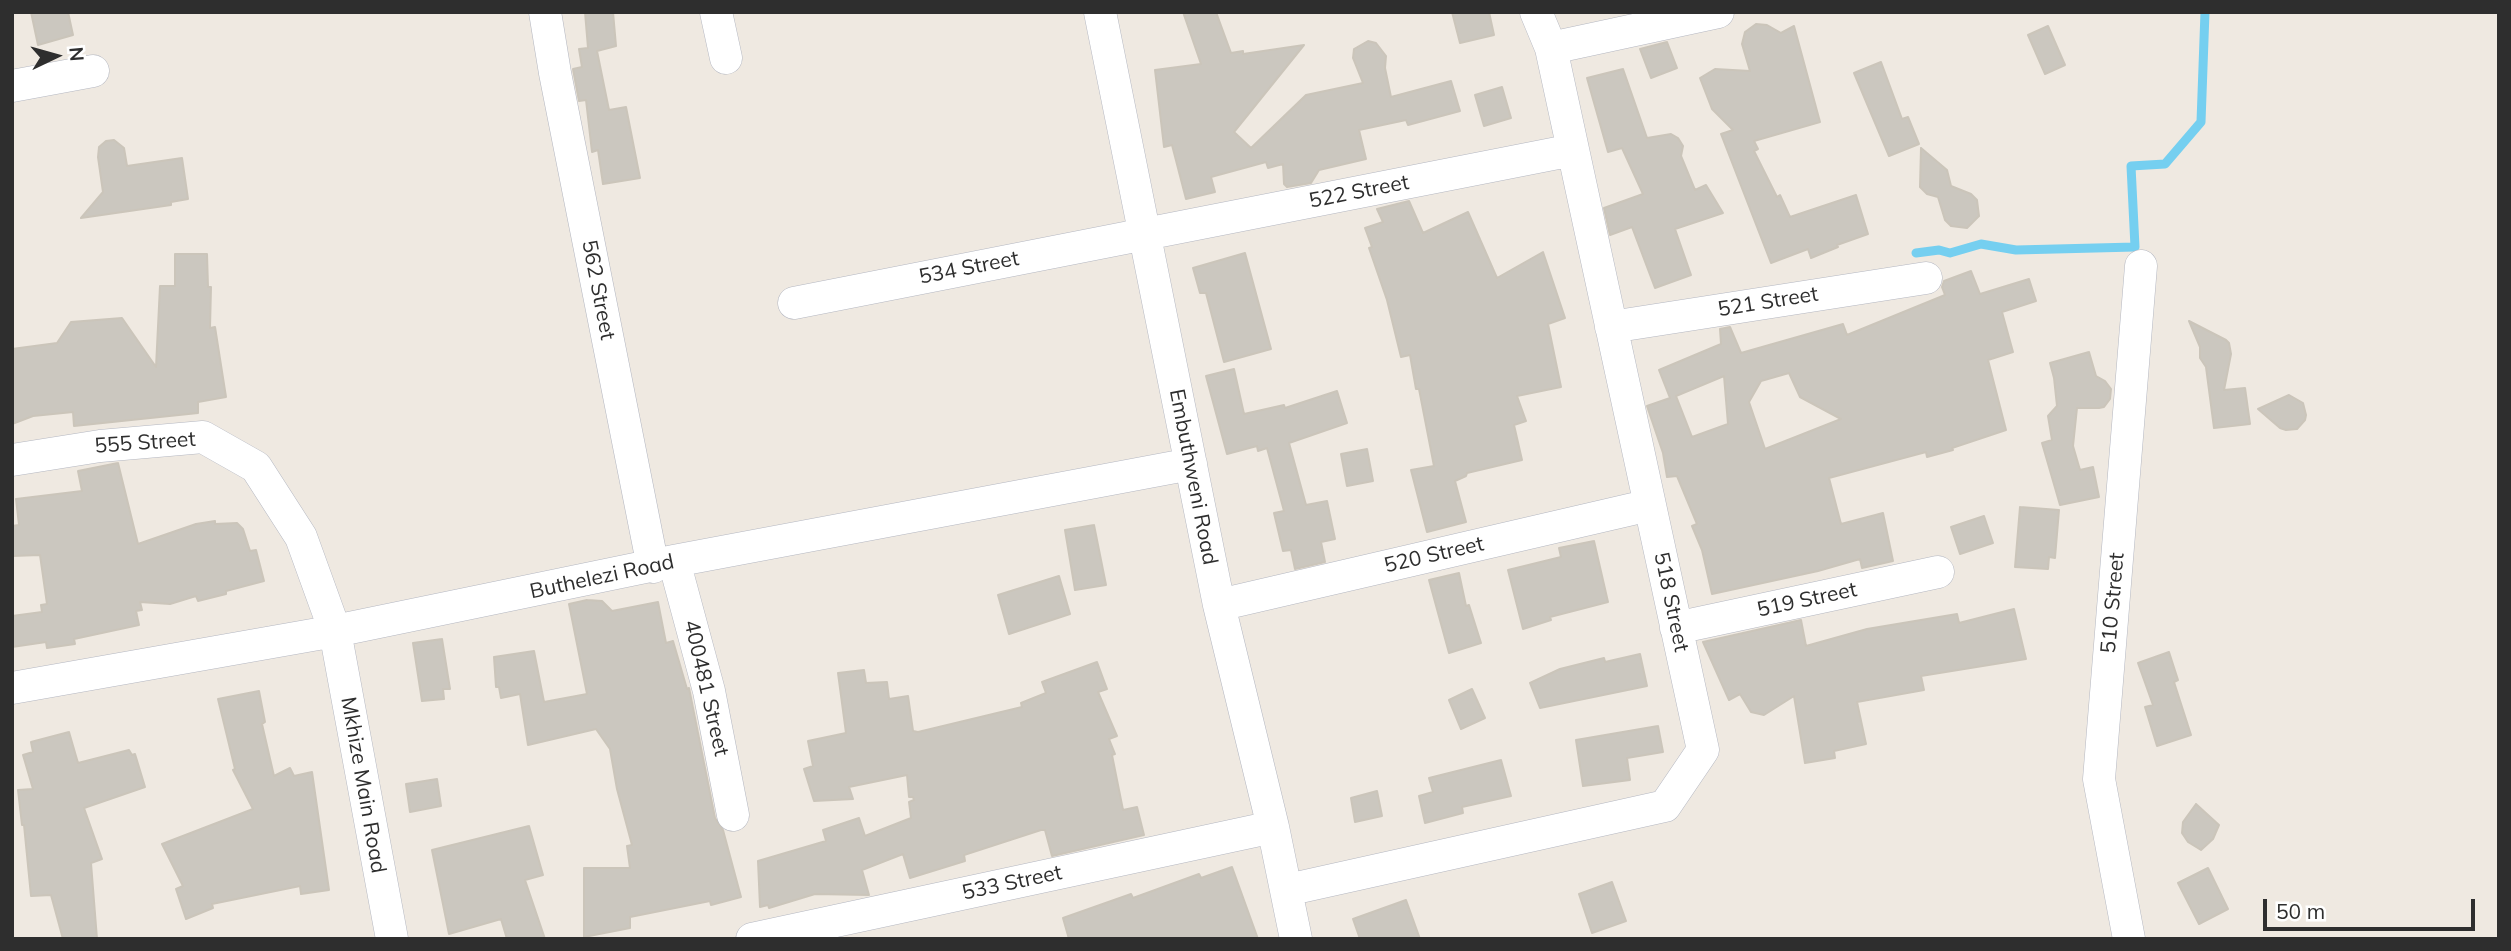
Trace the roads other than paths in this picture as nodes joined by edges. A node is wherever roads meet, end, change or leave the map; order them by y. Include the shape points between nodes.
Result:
1 (545, 12) edge
2 (716, 12) edge
3 (1100, 12) edge
4 (1536, 12) edge
5 (1718, 12) edge
6 (1550, 48) junction
7 (726, 58) dead end
8 (93, 71) dead end
9 (12, 86) edge
10 (1573, 150) junction
11 (1145, 234) junction
12 (2141, 266) dead end
13 (1926, 278) dead end
14 (794, 303) dead end
15 (1611, 327) junction
16 (12, 460) edge
17 (1191, 464) junction
18 (1650, 505) junction
19 (664, 564) junction
20 (1938, 572) dead end
21 (1219, 605) junction
22 (1676, 628) junction
23 (335, 631) junction
24 (12, 688) edge
25 (733, 815) dead end
26 (1273, 827) junction
27 (1287, 890) junction
28 (385, 938) edge
29 (752, 939) edge
30 (1296, 939) edge
31 (2129, 939) edge

1 - 19 street, 562 Street via 557,87
2 - 7 street
3 - 11 street, Embuthweni Road
4 - 6 street, 518 Street
5 - 6 street
6 - 10 street, 518 Street
8 - 9 street
10 - 11 street, 522 Street
10 - 15 street, 518 Street
11 - 14 street, 534 Street
11 - 17 street, Embuthweni Road
12 - 31 street, 510 Street via 2099,779
13 - 15 street, 521 Street
15 - 18 street, 518 Street
16 - 23 street, 555 Street via 203,437 256,467 301,537
17 - 19 street, Buthelezi Road
17 - 21 street, Embuthweni Road
18 - 21 street, 520 Street
18 - 22 street, 518 Street
19 - 23 street, Buthelezi Road
19 - 25 street, 400481 Street via 709,691
20 - 22 street, 519 Street
21 - 26 street, Embuthweni Road
22 - 27 street, 518 Street via 1703,750 1665,806
23 - 24 street, Buthelezi Road
23 - 28 street, Mkhize Main Road
26 - 27 street, Embuthweni Road
26 - 29 street, 533 Street
27 - 30 street, Embuthweni Road

